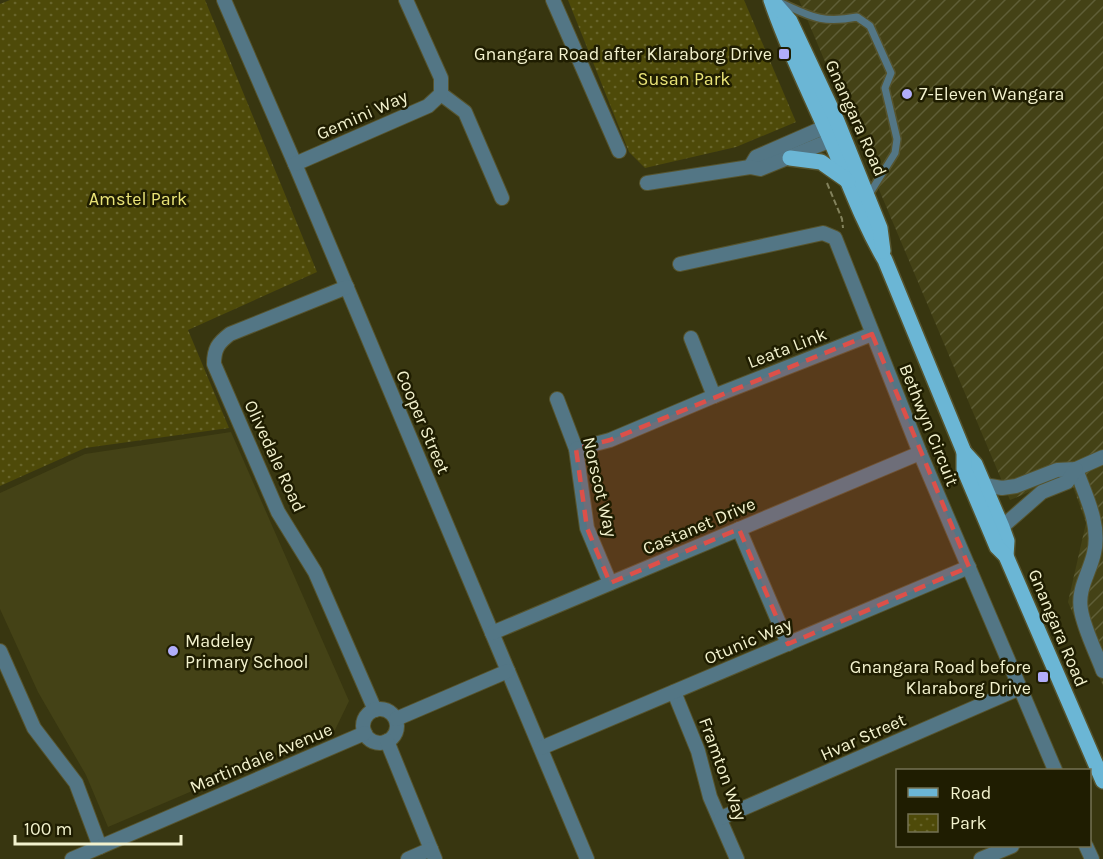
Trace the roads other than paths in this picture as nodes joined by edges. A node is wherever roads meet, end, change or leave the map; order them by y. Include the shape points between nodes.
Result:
1 (224, 0) edge
2 (406, 0) edge
3 (554, 0) edge
4 (772, 0) edge
5 (441, 94) junction
6 (834, 131) junction
7 (619, 151) dead end
8 (790, 158) junction
9 (295, 164) junction
10 (750, 167) junction
11 (848, 181) junction
12 (647, 183) dead end
13 (868, 196) junction
14 (502, 198) dead end
15 (885, 260) junction
16 (680, 264) dead end
17 (347, 286) junction
18 (873, 334) junction
19 (691, 338) dead end
20 (714, 396) junction
21 (557, 399) dead end
22 (576, 448) junction
23 (964, 452) junction
24 (920, 453) junction
25 (1103, 457) edge
26 (1076, 469) junction
27 (984, 485) junction
28 (1002, 527) junction
29 (739, 529) junction
30 (1006, 556) junction
31 (969, 567) junction
32 (610, 583) junction
33 (492, 633) junction
34 (788, 644) junction
35 (0, 651) edge
36 (508, 671) junction
37 (1103, 671) edge
38 (1020, 688) junction
39 (674, 692) junction
40 (375, 710) junction
41 (396, 719) junction
42 (365, 733) junction
43 (387, 741) junction
44 (541, 748) junction
45 (1054, 769) edge
46 (1103, 781) edge
47 (721, 818) junction
48 (100, 847) junction
49 (1010, 847) edge
50 (433, 854) edge
51 (72, 859) edge
52 (408, 859) edge
53 (587, 859) edge
54 (737, 859) edge
55 (981, 859) edge

1 - 9 street, Cooper Street
2 - 5 street via 441,78
3 - 7 street
4 - 6 main road, Gnangara Road via 784,36
4 - 13 lane via 817,19 857,17 870,26 878,42 891,73 885,88 897,139 895,153
5 - 9 street, Gemini Way via 428,105
5 - 14 street via 465,112
6 - 8 street
6 - 10 street via 756,157
6 - 11 main road, Gnangara Road
6 - 13 main road, Gnangara Road
8 - 10 street via 760,169
8 - 11 main road via 821,162
9 - 17 street, Cooper Street
10 - 12 street
11 - 15 main road, Gnangara Road via 868,232
13 - 15 main road, Gnangara Road via 880,228
15 - 23 main road, Gnangara Road
16 - 18 street, Bethwyn Circuit via 823,233 835,238
17 - 33 street, Cooper Street
17 - 40 street, Olivedale Road via 230,334 214,351 214,364 278,512 315,572
18 - 20 street, Leata Link
18 - 24 street, Bethwyn Circuit
19 - 20 street
20 - 22 street, Leata Link via 610,440
21 - 22 street, Norscot Way
22 - 32 street, Norscot Way via 587,528
23 - 27 main road, Gnangara Road via 975,464
23 - 30 main road, Gnangara Road via 964,469 997,547
24 - 29 street, Castanet Drive
24 - 31 street, Bethwyn Circuit
25 - 26 street
26 - 27 street via 1057,470 1016,486
26 - 28 street via 1067,482 1042,492
26 - 37 street via 1095,520 1096,536 1095,553 1080,598 1081,611
27 - 28 main road, Gnangara Road
28 - 30 main road, Gnangara Road via 1007,541
29 - 32 street, Castanet Drive
29 - 34 street
30 - 46 main road, Gnangara Road
31 - 34 street, Otunic Way
31 - 38 street, Bethwyn Circuit
32 - 33 street, Castanet Drive
33 - 36 street, Cooper Street
34 - 39 street, Otunic Way
35 - 48 street via 34,728 76,783
36 - 41 street
36 - 44 street, Cooper Street
38 - 45 street, Bethwyn Circuit
38 - 47 street, Hvar Street
39 - 44 street, Otunic Way
39 - 47 street, Framton Way
40 - 41 street via 386,710
40 - 42 street via 364,721
41 - 43 street via 396,731
42 - 43 street via 370,740
42 - 48 street, Martindale Avenue
43 - 50 street
44 - 53 street, Cooper Street
47 - 54 street, Framton Way
48 - 51 street, Martindale Avenue
49 - 55 street
50 - 52 street

